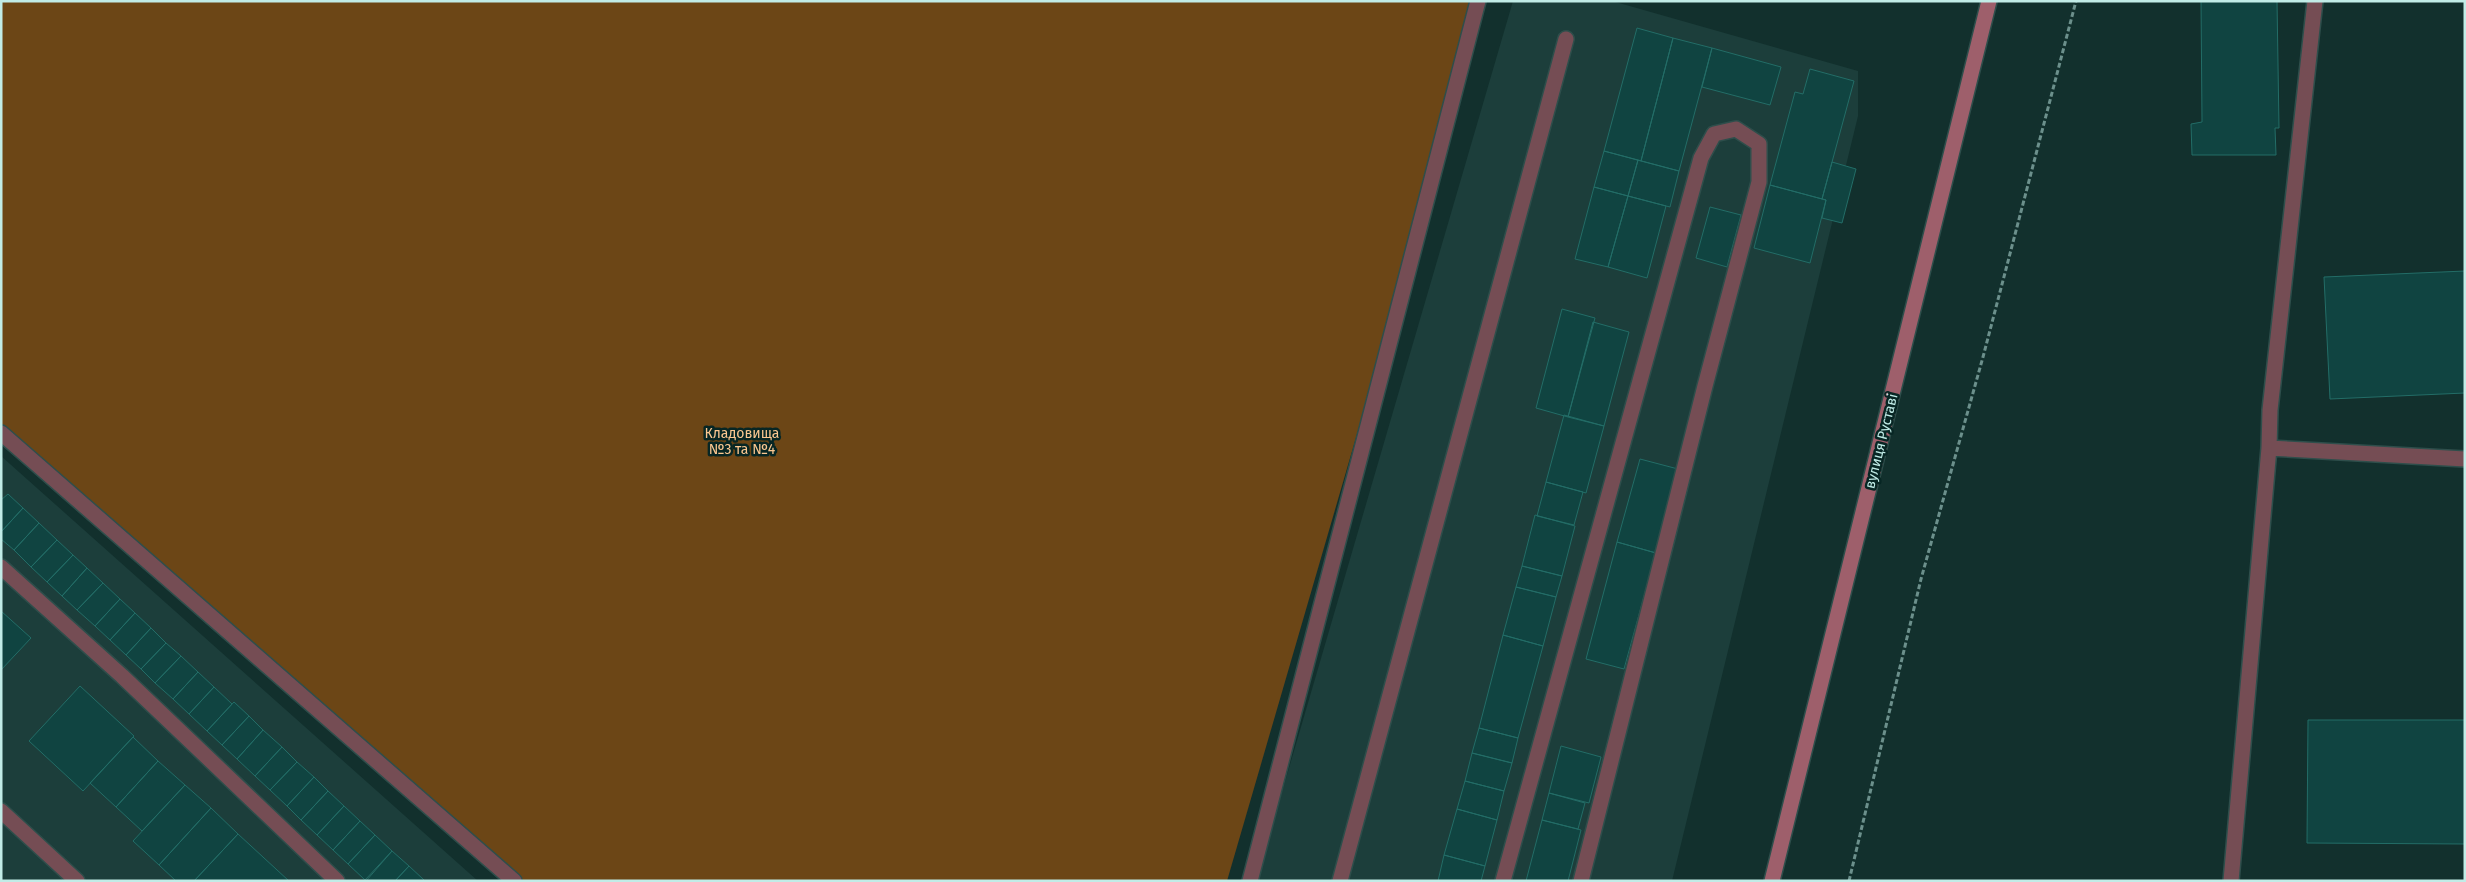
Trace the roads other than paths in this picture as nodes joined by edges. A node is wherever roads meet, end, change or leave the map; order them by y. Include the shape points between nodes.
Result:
1 (1478, 1) edge
2 (2314, 1) edge
3 (1987, 2) edge
4 (1566, 39) dead end
5 (1, 433) edge
6 (2269, 448) junction
7 (2465, 459) edge
8 (1, 566) edge
9 (1, 811) edge
10 (77, 881) edge
11 (337, 881) edge
12 (514, 881) edge
13 (1250, 881) edge
14 (1340, 881) edge
15 (1504, 881) edge
16 (1582, 881) edge
17 (1772, 881) edge
18 (2231, 881) edge

1 - 13 lane
2 - 6 lane via 2271,400
3 - 17 main road, вулиця Руставі
4 - 14 lane
5 - 12 lane
6 - 7 lane
6 - 18 lane
8 - 11 lane via 122,676
9 - 10 lane
15 - 16 lane via 1701,158 1714,134 1736,129 1759,144 1759,182

